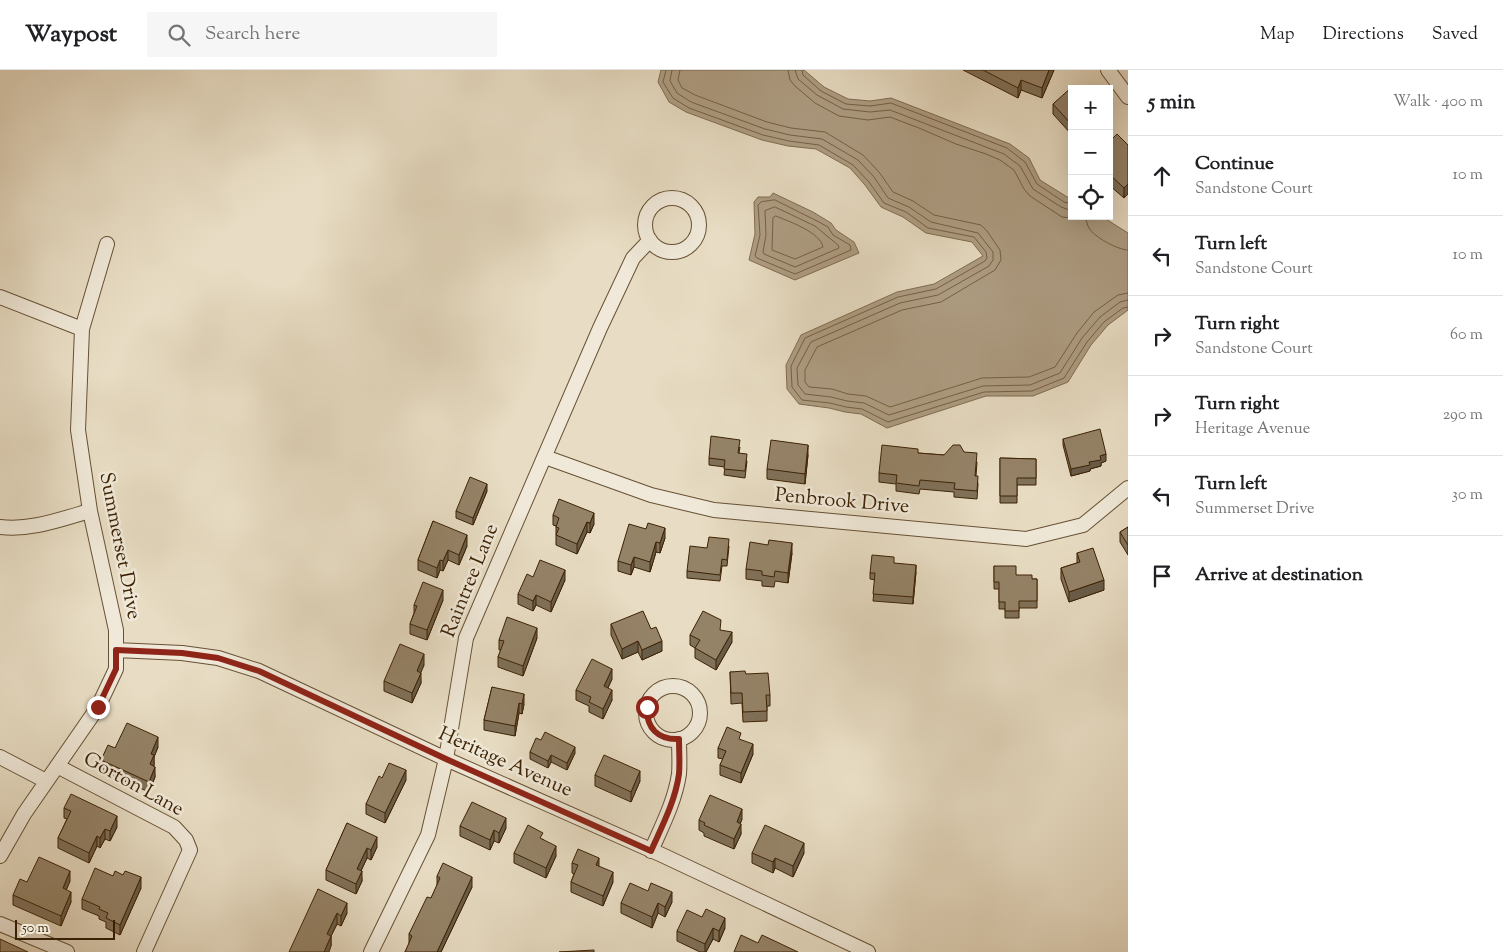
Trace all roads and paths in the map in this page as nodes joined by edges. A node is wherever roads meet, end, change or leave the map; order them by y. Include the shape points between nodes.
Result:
1 (1108, 70) edge
2 (1128, 97) edge
3 (650, 240) dead end
4 (107, 244) dead end
5 (0, 297) edge
6 (82, 329) junction
7 (545, 457) junction
8 (1128, 488) edge
9 (90, 511) junction
10 (0, 527) edge
11 (116, 650) junction
12 (679, 739) dead end
13 (0, 757) edge
14 (446, 759) junction
15 (57, 766) junction
16 (46, 781) junction
17 (651, 851) junction
18 (0, 856) edge
19 (0, 924) edge
20 (67, 952) edge
21 (144, 952) edge
22 (371, 952) edge
23 (868, 952) edge

1 - 2 street
3 - 7 street, Raintree Lane via 633,258
4 - 6 street, Summerset Drive
5 - 6 street
6 - 9 street, Summerset Drive via 78,430
7 - 8 street, Penbrook Drive via 651,495 714,510 1026,539 1083,525
7 - 14 street, Raintree Lane via 466,638
9 - 10 street via 43,524
9 - 11 street, Summerset Drive via 116,630
11 - 14 street, Heritage Avenue via 191,654 218,658 259,671
11 - 15 street, Summerset Drive via 116,669 98,707
12 - 17 street via 676,788 671,808
13 - 16 street
14 - 17 street, Heritage Avenue
14 - 22 street, Raintree Lane via 428,835
15 - 16 street, Summerset Drive
15 - 21 street, Gorton Lane via 174,827 186,840 190,850
16 - 18 street, Summerset Drive
17 - 23 street, Heritage Avenue
19 - 20 street

